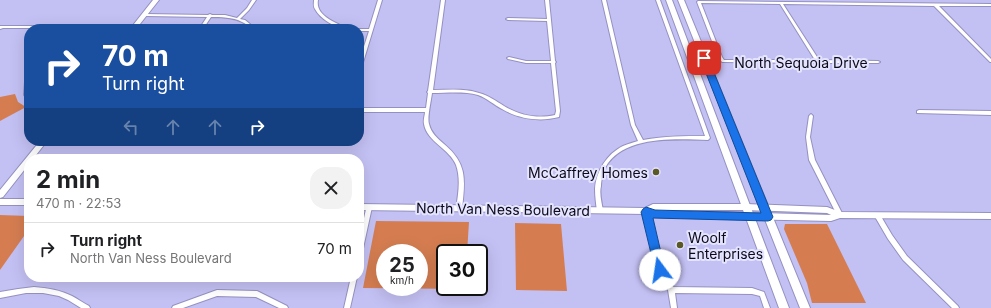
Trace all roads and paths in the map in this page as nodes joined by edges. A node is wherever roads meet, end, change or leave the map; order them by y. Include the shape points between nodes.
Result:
1 (156, 0) edge
2 (254, 0) edge
3 (316, 0) edge
4 (380, 0) edge
5 (443, 0) edge
6 (547, 0) edge
7 (604, 0) edge
8 (658, 0) edge
9 (669, 0) edge
10 (680, 0) edge
11 (816, 1) edge
12 (781, 3) junction
13 (935, 4) junction
14 (991, 5) edge
15 (144, 15) junction
16 (210, 15) junction
17 (238, 18) junction
18 (508, 20) dead end
19 (549, 20) junction
20 (137, 24) edge
21 (204, 24) edge
22 (247, 24) edge
23 (335, 24) edge
24 (1, 27) edge
25 (24, 27) edge
26 (364, 30) edge
27 (371, 30) junction
28 (364, 53) edge
29 (509, 58) dead end
30 (991, 60) edge
31 (554, 62) junction
32 (878, 62) dead end
33 (819, 63) junction
34 (429, 92) junction
35 (364, 110) edge
36 (427, 110) junction
37 (919, 112) dead end
38 (991, 113) edge
39 (811, 116) dead end
40 (641, 141) junction
41 (40, 146) edge
42 (33, 154) edge
43 (24, 165) edge
44 (0, 195) edge
45 (0, 202) edge
46 (24, 202) edge
47 (364, 207) edge
48 (369, 207) junction
49 (459, 209) junction
50 (600, 211) junction
51 (646, 212) junction
52 (747, 212) junction
53 (766, 212) junction
54 (840, 215) junction
55 (877, 215) junction
56 (991, 216) edge
57 (364, 230) edge
58 (353, 282) edge
59 (671, 290) junction
60 (0, 295) edge
61 (87, 308) edge
62 (175, 308) edge
63 (285, 308) edge
64 (347, 308) edge
65 (674, 308) edge
66 (767, 308) edge
67 (784, 308) edge
68 (805, 308) edge
69 (956, 308) edge

1 - 15 street
2 - 17 street via 248,10
3 - 23 street via 316,8 327,20
4 - 27 street
5 - 34 street
6 - 19 street
7 - 40 street via 632,125
8 - 40 street via 708,138 659,138
9 - 52 main road
10 - 53 main road
11 - 12 street
11 - 13 street
12 - 33 street
12 - 33 street, North Sequoia Drive via 699,2 723,61
13 - 14 street
13 - 30 street
15 - 16 street
15 - 20 street
16 - 17 street
16 - 21 street
17 - 22 street
18 - 19 street
19 - 31 street
24 - 25 street
26 - 27 street
27 - 28 street
29 - 31 street via 526,62
31 - 34 street via 557,116 531,117 517,114 472,93
32 - 33 street, North Sequoia Drive
34 - 36 street
35 - 36 street
36 - 49 street via 426,123 430,133 451,153 460,166 462,182
37 - 38 street
39 - 54 street via 808,137 812,160
40 - 50 street via 623,149 609,160 604,168 598,186
41 - 42 street
43 - 44 street
45 - 46 street
47 - 48 street, North Van Ness Boulevard
48 - 49 street, North Van Ness Boulevard
48 - 57 street
49 - 50 street, North Van Ness Boulevard
50 - 51 street, North Van Ness Boulevard
51 - 52 street, North Van Ness Boulevard
51 - 59 street via 660,270
52 - 53 street, North Van Ness Boulevard
52 - 67 main road
53 - 54 street, North Van Ness Boulevard via 831,218
53 - 68 main road
54 - 55 street, North Van Ness Boulevard
55 - 56 street, North Van Ness Boulevard
55 - 69 street via 905,258
58 - 64 street
59 - 65 street
59 - 66 street via 752,291 762,294
60 - 61 street via 30,289 52,290
62 - 63 street via 217,293 257,294

